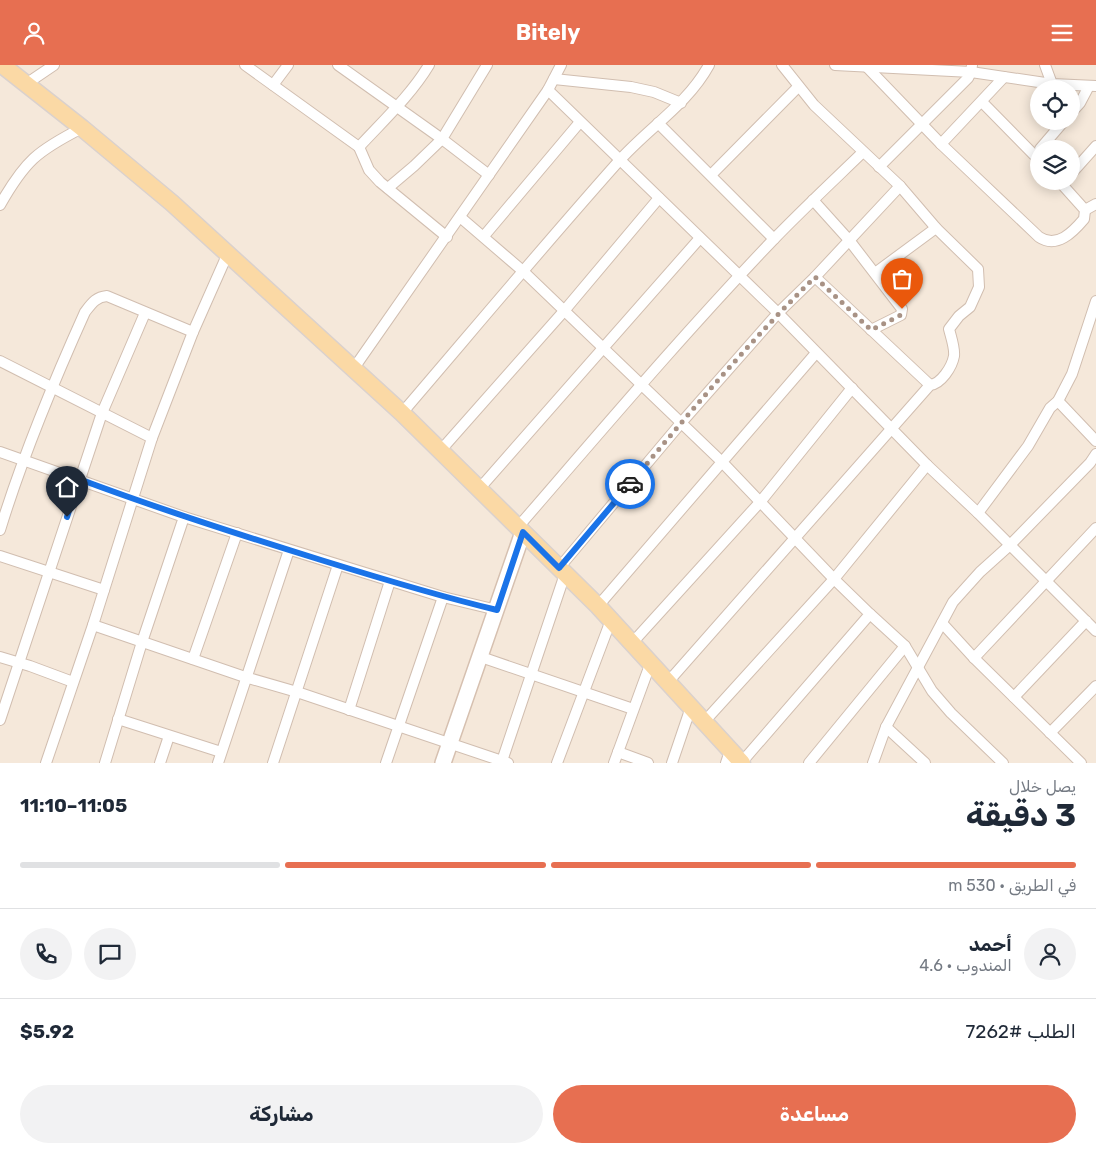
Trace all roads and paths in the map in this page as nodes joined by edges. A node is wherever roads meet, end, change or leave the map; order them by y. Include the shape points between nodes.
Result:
1 (2, 65) edge
2 (54, 65) edge
3 (245, 65) edge
4 (288, 65) edge
5 (338, 65) edge
6 (429, 65) edge
7 (487, 65) edge
8 (560, 65) edge
9 (709, 65) edge
10 (782, 65) edge
11 (837, 65) edge
12 (1045, 65) edge
13 (866, 66) junction
14 (907, 67) edge
15 (971, 69) edge
16 (1004, 77) junction
17 (554, 79) junction
18 (1051, 80) edge
19 (1030, 81) edge
20 (26, 83) junction
21 (273, 85) junction
22 (1080, 85) edge
23 (1093, 86) edge
24 (798, 87) junction
25 (548, 90) junction
26 (982, 102) junction
27 (680, 103) junction
28 (1080, 103) edge
29 (396, 106) junction
30 (580, 122) junction
31 (658, 123) junction
32 (922, 125) junction
33 (82, 128) junction
34 (1057, 130) edge
35 (442, 139) junction
36 (1049, 140) edge
37 (942, 144) junction
38 (1096, 145) edge
39 (1030, 146) edge
40 (360, 147) junction
41 (862, 151) junction
42 (620, 160) junction
43 (1080, 164) edge
44 (879, 167) junction
45 (489, 175) junction
46 (710, 175) junction
47 (900, 186) junction
48 (388, 188) junction
49 (1069, 190) edge
50 (659, 198) junction
51 (813, 200) junction
52 (1096, 204) edge
53 (0, 205) edge
54 (1084, 209) junction
55 (460, 217) junction
56 (936, 228) junction
57 (484, 236) junction
58 (447, 237) junction
59 (700, 238) junction
60 (774, 239) junction
61 (849, 240) junction
62 (228, 253) junction
63 (524, 272) junction
64 (875, 273) junction
65 (740, 276) junction
66 (815, 277) junction
67 (1096, 301) edge
68 (564, 311) junction
69 (145, 313) junction
70 (778, 313) junction
71 (871, 330) junction
72 (193, 332) junction
73 (602, 348) junction
74 (816, 353) junction
75 (0, 361) edge
76 (354, 368) junction
77 (641, 384) junction
78 (930, 385) junction
79 (51, 387) junction
80 (852, 388) junction
81 (1058, 401) junction
82 (102, 413) junction
83 (402, 413) junction
84 (681, 423) junction
85 (892, 429) junction
86 (152, 438) junction
87 (1096, 441) edge
88 (441, 450) junction
89 (0, 452) edge
90 (1096, 454) edge
91 (23, 459) junction
92 (722, 462) junction
93 (927, 465) junction
94 (79, 479) junction
95 (480, 488) junction
96 (134, 499) junction
97 (761, 501) junction
98 (978, 513) junction
99 (184, 517) junction
100 (521, 529) junction
101 (1096, 529) edge
102 (0, 530) edge
103 (237, 533) junction
104 (796, 538) junction
105 (1010, 545) junction
106 (289, 550) junction
107 (0, 556) edge
108 (338, 565) junction
109 (562, 571) junction
110 (49, 572) junction
111 (834, 579) junction
112 (390, 581) junction
113 (1047, 582) junction
114 (104, 590) junction
115 (443, 597) junction
116 (598, 606) junction
117 (497, 610) junction
118 (870, 614) junction
119 (611, 620) junction
120 (1086, 621) junction
121 (942, 623) junction
122 (93, 625) junction
123 (1096, 631) edge
124 (142, 641) junction
125 (633, 643) junction
126 (905, 646) junction
127 (0, 657) edge
128 (481, 657) junction
129 (193, 659) junction
130 (974, 659) junction
131 (651, 662) junction
132 (19, 663) junction
133 (919, 667) junction
134 (531, 675) junction
135 (245, 677) junction
136 (73, 682) junction
137 (668, 682) junction
138 (1096, 686) edge
139 (297, 692) junction
140 (583, 692) junction
141 (1014, 697) junction
142 (691, 707) junction
143 (633, 709) junction
144 (349, 710) junction
145 (118, 719) junction
146 (0, 720) edge
147 (704, 722) junction
148 (398, 726) junction
149 (886, 727) junction
150 (1050, 733) junction
151 (170, 736) junction
152 (450, 744) junction
153 (618, 752) junction
154 (221, 753) junction
155 (734, 760) edge
156 (505, 762) edge
157 (46, 763) edge
158 (105, 763) edge
159 (160, 763) edge
160 (218, 763) edge
161 (273, 763) edge
162 (386, 763) edge
163 (443, 763) edge
164 (557, 763) edge
165 (614, 763) edge
166 (648, 763) edge
167 (672, 763) edge
168 (809, 763) edge
169 (873, 763) edge
170 (925, 763) edge
171 (1003, 763) edge
172 (1081, 763) edge

1 - 20 main road
2 - 20 street
3 - 21 street
4 - 21 street
5 - 29 street
6 - 29 street
7 - 35 street
8 - 17 street
9 - 27 street
10 - 24 street
11 - 13 street
12 - 18 street
13 - 14 street
13 - 32 street
14 - 15 street
15 - 16 street
15 - 32 street via 968,78
16 - 19 street
16 - 26 street
17 - 25 street
17 - 27 street via 631,87
20 - 33 main road
21 - 40 street
22 - 23 street
23 - 28 street
24 - 41 street
24 - 46 street
25 - 30 street
25 - 45 street
26 - 37 street
26 - 39 street
27 - 31 street
29 - 35 street
29 - 40 street
30 - 42 street
30 - 57 street
31 - 42 street
31 - 46 street
32 - 37 street
32 - 44 street
33 - 53 street via 36,155 16,178
33 - 62 main road
34 - 36 street
35 - 45 street
35 - 48 street
37 - 54 street via 1043,239 1053,242 1069,235 1084,219
38 - 43 street
40 - 48 street via 369,170
41 - 44 street
41 - 51 street
42 - 50 street
42 - 63 street
44 - 47 street
45 - 55 street
46 - 60 street
47 - 56 street
47 - 61 street
48 - 58 street
49 - 54 street
50 - 59 street
50 - 68 street
51 - 60 street
51 - 61 street
52 - 54 street
55 - 57 street
55 - 58 street
56 - 64 street
56 - 78 street via 978,269 979,287 970,307 958,316 950,329 954,355 950,366 937,383
57 - 63 street
58 - 76 street
59 - 65 street
59 - 73 street
60 - 65 street
61 - 64 street
61 - 66 street
62 - 72 street
62 - 76 main road
63 - 68 street
63 - 83 street
64 - 71 street via 903,311
65 - 70 street
65 - 77 street
66 - 70 street
66 - 71 street
67 - 81 street via 1072,374
68 - 73 street
68 - 88 street
69 - 72 street
69 - 79 street via 107,296 94,301 85,312
69 - 82 street
70 - 74 street
70 - 84 street
71 - 78 street
72 - 86 street
73 - 77 street
73 - 95 street
74 - 80 street
74 - 92 street
75 - 79 street
76 - 83 main road
77 - 84 street
77 - 100 street
78 - 85 street
79 - 82 street
79 - 91 street
80 - 85 street
80 - 97 street
81 - 87 street
81 - 98 street
82 - 86 street
82 - 94 street
83 - 88 main road
84 - 92 street
84 - 109 street
85 - 93 street
85 - 104 street
86 - 96 street
88 - 95 main road
89 - 91 street
90 - 105 street
91 - 94 street
91 - 102 street
92 - 97 street
92 - 116 street
93 - 98 street
93 - 111 street
94 - 96 street
94 - 110 street
95 - 100 main road
96 - 99 street
96 - 114 street
97 - 104 street
97 - 125 street
98 - 105 street
99 - 103 street
99 - 124 street
100 - 109 main road
100 - 117 street
101 - 113 street
103 - 106 street
103 - 129 street
104 - 111 street
104 - 137 street
105 - 113 street
105 - 121 street via 953,602
106 - 108 street
106 - 135 street
107 - 110 street
108 - 112 street
108 - 139 street
109 - 116 main road
109 - 134 street
110 - 114 street
110 - 132 street
111 - 118 street
111 - 147 street
112 - 115 street
112 - 144 street
113 - 120 street
113 - 130 street
114 - 122 street
115 - 117 street
115 - 148 street
116 - 119 main road
117 - 128 street
118 - 126 street
118 - 155 street
119 - 125 main road
119 - 140 street
120 - 123 street
120 - 141 street
121 - 130 street
121 - 133 street
122 - 124 street
122 - 136 street
124 - 129 street
124 - 145 street
125 - 131 main road
126 - 133 street
126 - 168 street
127 - 132 street
128 - 134 street
128 - 152 street
129 - 135 street
130 - 141 street
131 - 137 main road
131 - 143 street
132 - 136 street
132 - 146 street
133 - 149 street
133 - 171 street via 932,691 951,713
134 - 140 street
134 - 156 street
135 - 139 street
135 - 154 street
136 - 157 street
137 - 142 main road
138 - 150 street
139 - 144 street
139 - 161 street
140 - 143 street
140 - 164 street
141 - 150 street
142 - 147 main road
142 - 167 street
143 - 153 street
144 - 148 street
145 - 151 street
145 - 158 street
147 - 155 main road
148 - 152 street
148 - 162 street
149 - 169 street
149 - 170 street
150 - 172 street
151 - 154 street
151 - 159 street
152 - 156 street
152 - 163 street
153 - 165 street
153 - 166 street
154 - 160 street

